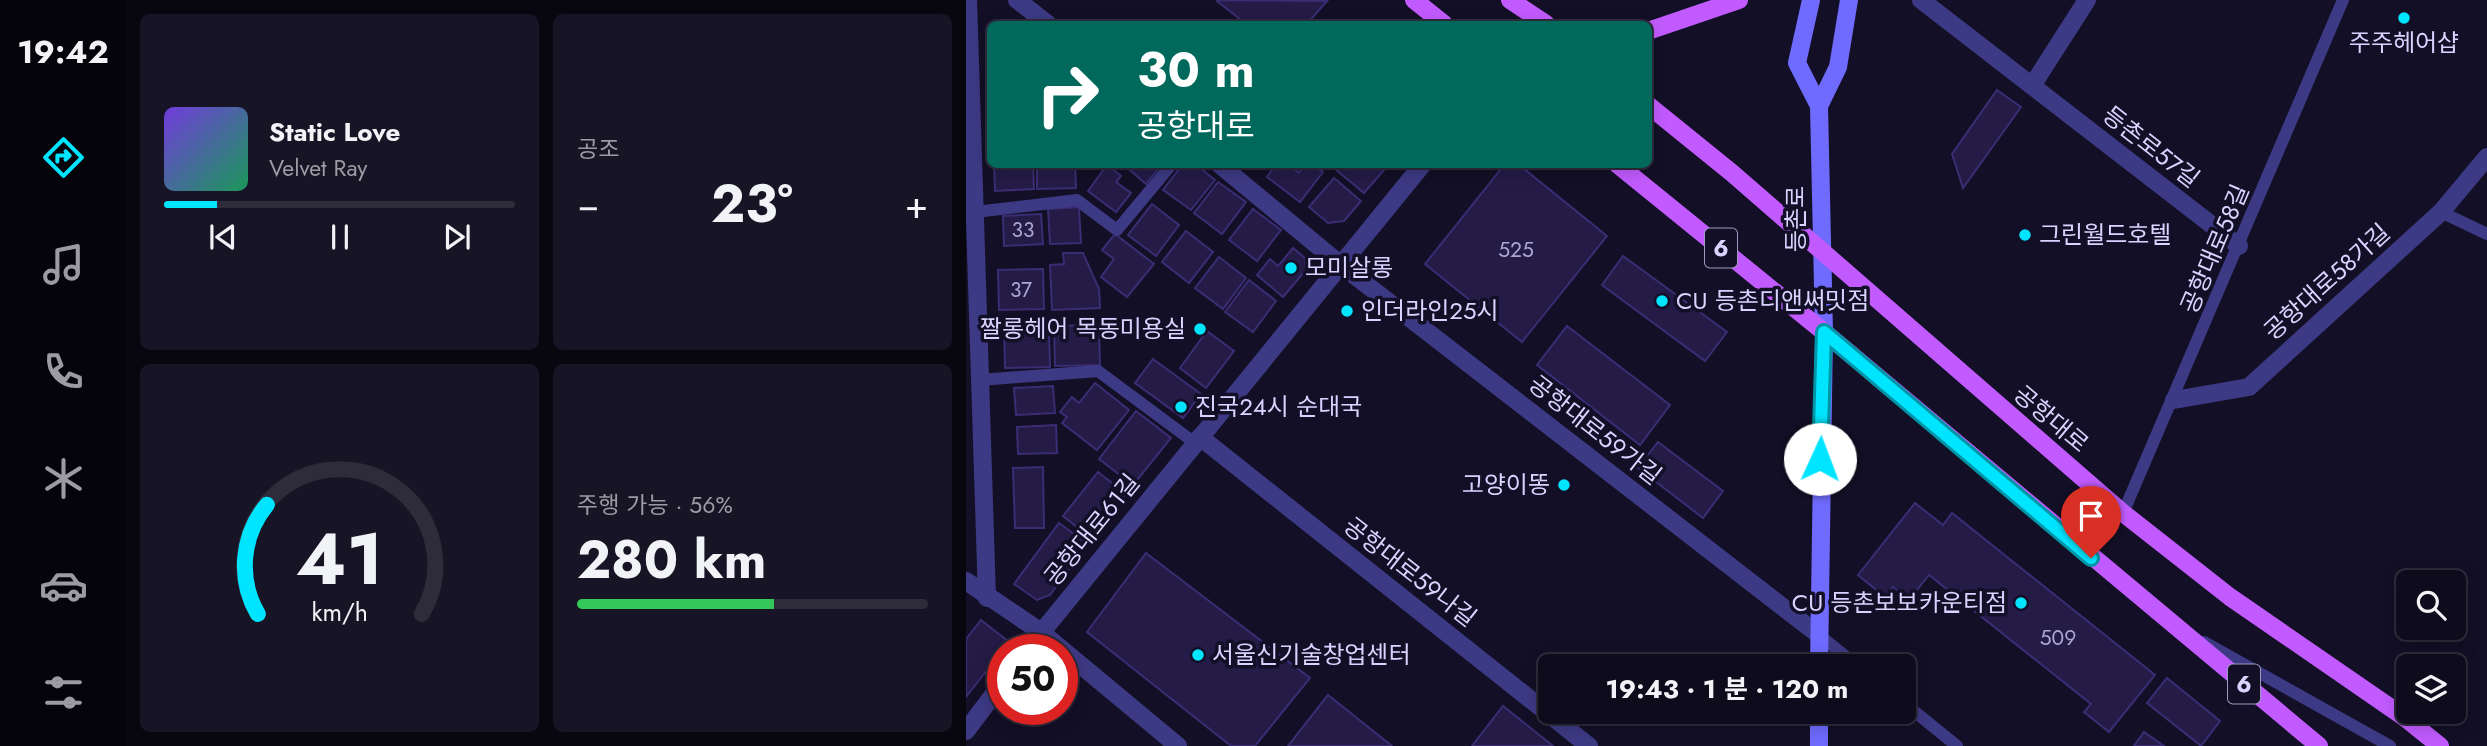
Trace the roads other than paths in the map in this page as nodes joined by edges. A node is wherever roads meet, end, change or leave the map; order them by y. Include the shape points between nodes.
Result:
1 (968, 0) edge
2 (1017, 0) edge
3 (1414, 0) edge
4 (1510, 0) edge
5 (1739, 0) edge
6 (1811, 0) edge
7 (1849, 0) edge
8 (1921, 0) edge
9 (2087, 0) edge
10 (2343, 0) edge
11 (1044, 21) edge
12 (1440, 21) edge
13 (1542, 21) edge
14 (1652, 30) edge
15 (2032, 86) junction
16 (1819, 106) junction
17 (1652, 108) edge
18 (2486, 161) edge
19 (1169, 168) edge
20 (1224, 168) edge
21 (1420, 168) edge
22 (1622, 168) edge
23 (975, 212) junction
24 (2441, 212) junction
25 (2487, 234) edge
26 (2239, 246) junction
27 (1820, 253) junction
28 (1341, 265) junction
29 (1824, 332) junction
30 (980, 380) junction
31 (2174, 400) junction
32 (1198, 440) junction
33 (2123, 513) junction
34 (966, 581) edge
35 (987, 598) junction
36 (2170, 623) junction
37 (1041, 632) junction
38 (1819, 635) junction
39 (1819, 654) edge
40 (1843, 654) edge
41 (987, 703) edge
42 (1916, 713) edge
43 (1819, 724) edge
44 (966, 730) edge
45 (1178, 746) edge
46 (1589, 746) edge
47 (1819, 746) edge
48 (1957, 746) edge
49 (2319, 746) edge
50 (2390, 746) edge
51 (2440, 746) edge

1 - 23 street
2 - 11 street
3 - 12 main road
4 - 13 main road
5 - 14 main road
6 - 16 main road, 등촌로 via 1797,63
7 - 16 main road, 등촌로 via 1838,67
8 - 15 street, 등촌로57길
9 - 15 street
10 - 26 lane, 공항대로58길
15 - 26 street, 등촌로57길
16 - 27 main road, 등촌로
17 - 27 main road, 공항대로
18 - 24 street, 공항대로58가길
19 - 23 lane via 1116,230 1077,200
20 - 28 street
21 - 28 street, 공항대로61길
22 - 29 main road, 6
23 - 30 street
24 - 25 lane
24 - 31 street, 공항대로58가길 via 2249,387
26 - 31 lane, 공항대로58길
27 - 29 main road, 등촌로
27 - 33 main road, 공항대로
28 - 32 street, 공항대로61길
28 - 38 street, 공항대로59가길
29 - 36 main road, 6
29 - 38 main road, 등촌로
30 - 32 lane via 1098,371
30 - 35 street
31 - 33 lane, 공항대로58길
32 - 37 street, 공항대로61길
32 - 46 street, 공항대로59나길
33 - 51 main road, 공항대로 via 2230,597
34 - 35 street
35 - 37 street
36 - 49 main road, 6
36 - 50 lane
37 - 45 street
38 - 39 main road, 등촌로
38 - 40 lane
41 - 44 street
42 - 48 lane
43 - 47 main road

